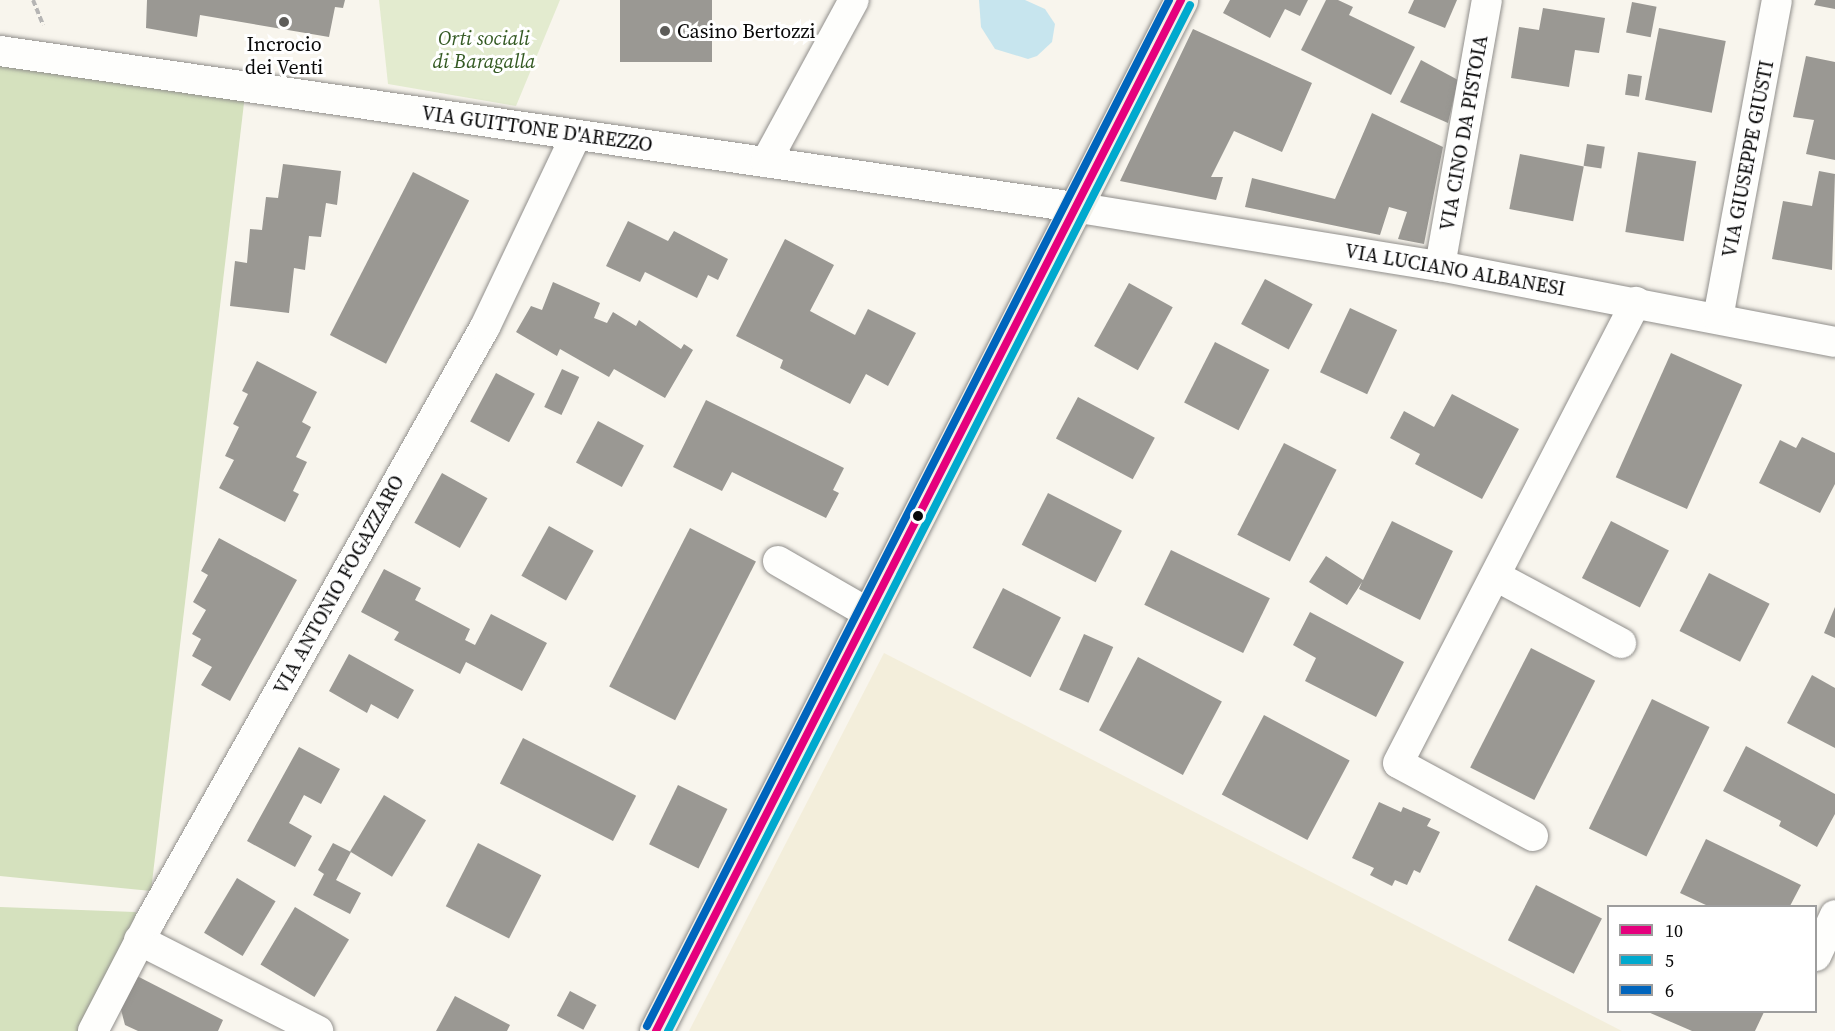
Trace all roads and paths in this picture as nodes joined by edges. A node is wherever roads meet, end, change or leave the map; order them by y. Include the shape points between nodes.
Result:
1 (855, 0) edge
2 (1181, 0) edge
3 (1487, 0) edge
4 (1777, 0) edge
5 (0, 51) edge
6 (576, 135) junction
7 (766, 162) junction
8 (1074, 207) junction
9 (1440, 266) junction
10 (1636, 302) junction
11 (1718, 318) junction
12 (1835, 342) edge
13 (778, 561) dead end
14 (1496, 576) junction
15 (868, 613) junction
16 (1621, 643) dead end
17 (1533, 836) dead end
18 (1835, 915) edge
19 (139, 940) junction
20 (1817, 952) edge
21 (93, 1031) edge
22 (318, 1031) edge
23 (656, 1031) edge

1 - 7 street
2 - 8 main road
3 - 9 street, VIA CINO DA PISTOIA
4 - 11 street, VIA GIUSEPPE GIUSTI
5 - 6 street, VIA GUITTONE D'AREZZO
6 - 7 street, VIA GUITTONE D'AREZZO
6 - 19 street, VIA ANTONIO FOGAZZARO via 485,327
7 - 8 street, VIA GUITTONE D'AREZZO
8 - 9 street, VIA LUCIANO ALBANESI
8 - 15 main road
9 - 10 street, VIA LUCIANO ALBANESI
10 - 11 street, VIA LUCIANO ALBANESI
10 - 14 street
11 - 12 street, VIA LUCIANO ALBANESI
13 - 15 street
14 - 16 street
14 - 17 street via 1398,763
15 - 23 main road
18 - 20 street
19 - 21 street, VIA ANTONIO FOGAZZARO
19 - 22 street

